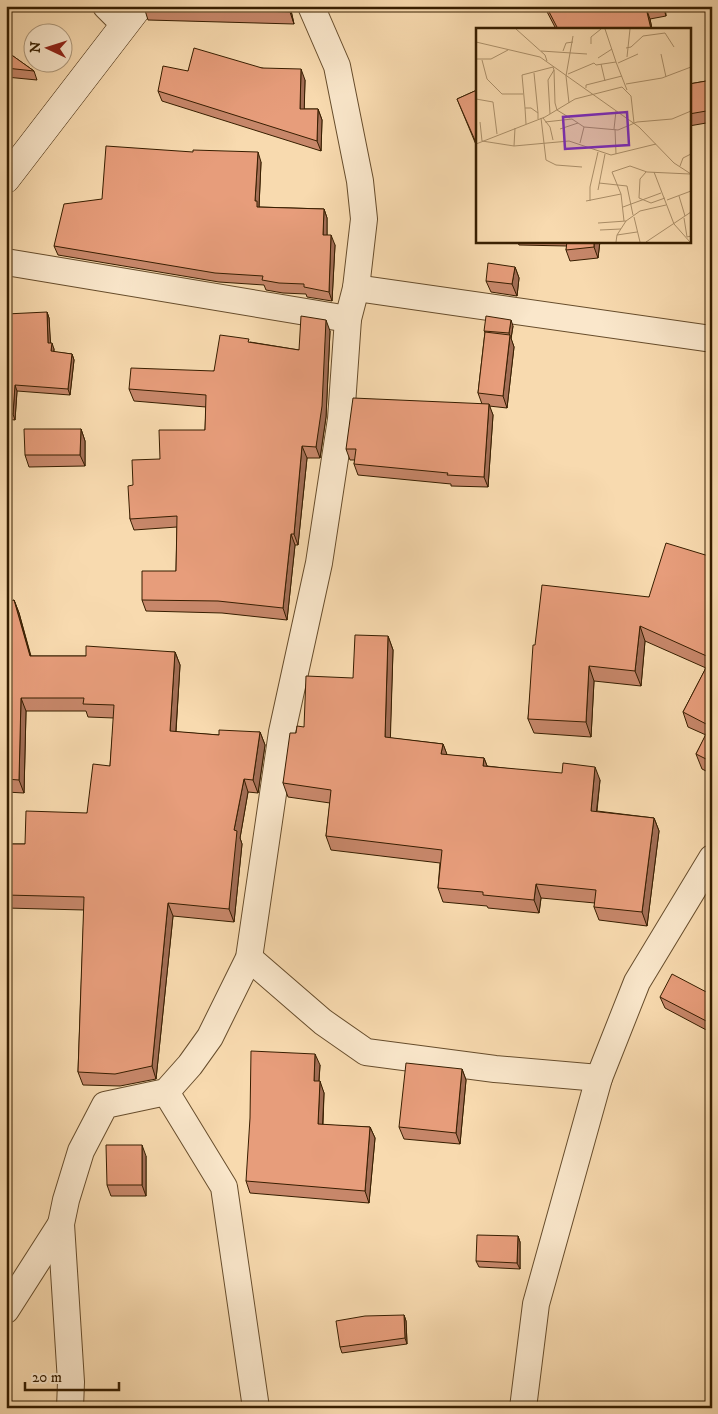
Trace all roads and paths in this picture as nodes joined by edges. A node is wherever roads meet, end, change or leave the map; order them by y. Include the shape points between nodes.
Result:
1 (311, 6) edge
2 (123, 12) edge
3 (6, 178) edge
4 (6, 262) edge
5 (356, 288) junction
6 (348, 319) junction
7 (712, 339) edge
8 (712, 858) edge
9 (249, 958) junction
10 (599, 1078) junction
11 (166, 1092) junction
12 (61, 1224) junction
13 (6, 1310) edge
14 (70, 1408) edge
15 (256, 1408) edge
16 (523, 1408) edge

1 - 5 street via 337,66 360,181 364,219
2 - 3 main road
4 - 6 street
5 - 6 street
5 - 7 street
6 - 9 street via 341,419 319,563 282,732
8 - 10 street via 637,982
9 - 10 street via 323,1022 366,1052 495,1069
9 - 11 street via 210,1037
10 - 16 street via 536,1304
11 - 12 street via 105,1105 81,1151
11 - 15 street via 224,1187
12 - 13 street
12 - 14 street

